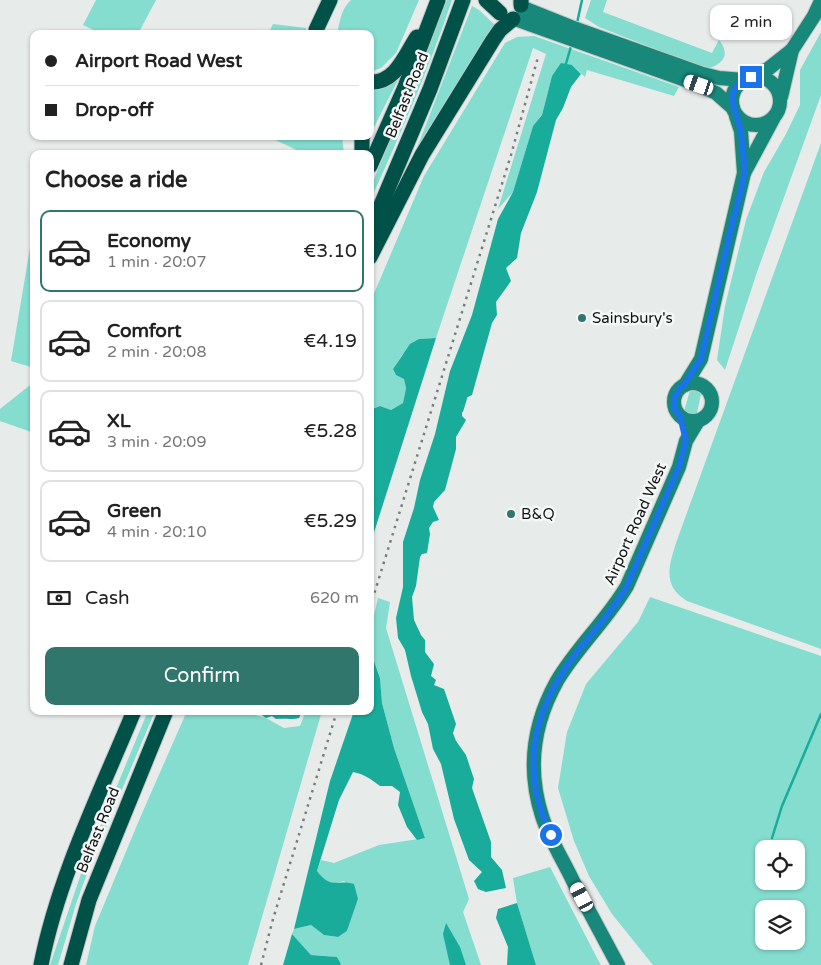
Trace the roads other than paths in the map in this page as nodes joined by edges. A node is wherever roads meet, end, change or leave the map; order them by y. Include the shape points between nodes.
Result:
1 (463, 0) edge
2 (486, 0) edge
3 (821, 1) edge
4 (436, 5) edge
5 (326, 7) edge
6 (516, 7) edge
7 (316, 30) edge
8 (324, 30) edge
9 (575, 34) junction
10 (792, 50) junction
11 (747, 79) junction
12 (374, 81) edge
13 (781, 97) junction
14 (735, 112) junction
15 (773, 119) junction
16 (374, 157) edge
17 (744, 173) junction
18 (374, 222) edge
19 (374, 250) edge
20 (701, 359) junction
21 (684, 385) junction
22 (706, 389) junction
23 (680, 416) junction
24 (698, 421) junction
25 (686, 441) junction
26 (132, 715) edge
27 (164, 715) edge
28 (41, 965) edge
29 (70, 965) edge
30 (618, 965) edge

1 - 18 highway, Belfast Road via 430,90
2 - 6 highway
3 - 10 street
4 - 12 highway via 400,66 394,73
4 - 16 highway, Belfast Road via 406,87
5 - 7 highway
5 - 8 highway
6 - 9 street
6 - 9 street via 548,18
6 - 19 highway via 422,155
9 - 11 street via 703,74
9 - 14 street via 716,93
10 - 11 street via 768,69
10 - 13 street
11 - 13 street via 766,79 773,83
11 - 14 street via 734,92
13 - 15 street via 781,105
14 - 15 street via 742,122 750,125 766,124
14 - 17 street via 741,131
15 - 17 street
17 - 20 street
20 - 21 street
20 - 22 street
21 - 22 street via 696,383
21 - 23 street via 674,398 674,408
22 - 24 street via 710,394 711,407
23 - 24 street
23 - 25 street, Airport Road West
24 - 25 street, Airport Road West
25 - 30 street, Airport Road West via 679,467 627,586 557,681 539,724 533,750 534,776 543,818
26 - 28 highway, Belfast Road via 59,897
27 - 29 highway, Belfast Road via 89,900

